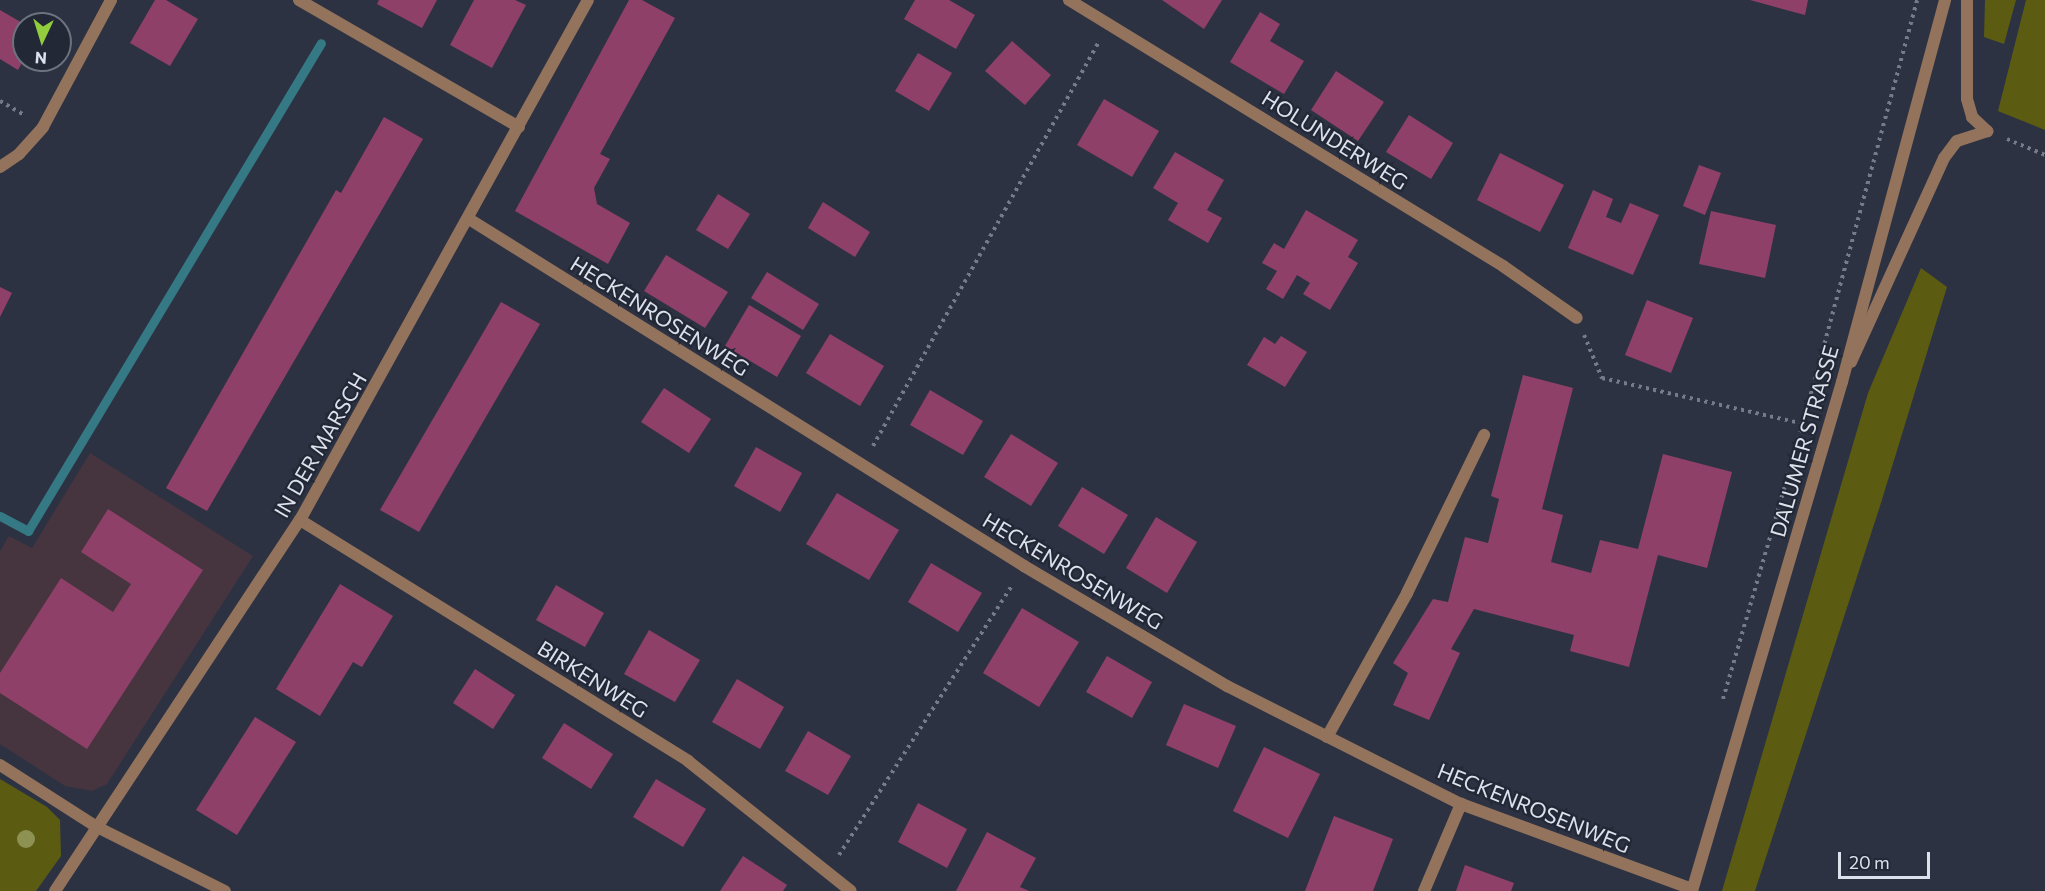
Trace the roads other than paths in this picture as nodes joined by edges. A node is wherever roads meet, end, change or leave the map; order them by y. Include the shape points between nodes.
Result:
1 (111, 0) edge
2 (299, 0) edge
3 (588, 0) edge
4 (1069, 0) edge
5 (1945, 0) edge
6 (1967, 0) edge
7 (519, 127) junction
8 (0, 167) edge
9 (469, 219) junction
10 (1576, 318) road end
11 (1842, 382) junction
12 (1484, 435) dead end
13 (300, 520) junction
14 (1327, 737) junction
15 (0, 765) edge
16 (1461, 804) junction
17 (97, 827) junction
18 (1692, 890) edge
19 (55, 891) edge
20 (225, 891) edge
21 (852, 891) edge
22 (1424, 891) edge

1 - 8 street via 43,127 19,154
2 - 7 street
3 - 7 street, IN DER MARSCH
4 - 10 street, HOLUNDERWEG via 1503,266
5 - 11 street, DALUMER STRASSE
6 - 11 street via 1967,99 1972,117 1987,131 1957,141 1944,158
7 - 9 street, IN DER MARSCH
9 - 13 street, IN DER MARSCH
9 - 14 street, HECKENROSENWEG via 1024,566 1227,686
11 - 18 street, DALUMER STRASSE
12 - 14 street via 1407,593
13 - 17 street, IN DER MARSCH
13 - 21 street, BIRKENWEG via 688,761
14 - 16 street, HECKENROSENWEG
15 - 17 street
16 - 18 street, HECKENROSENWEG
16 - 22 street
17 - 19 street, IN DER MARSCH
17 - 20 street

